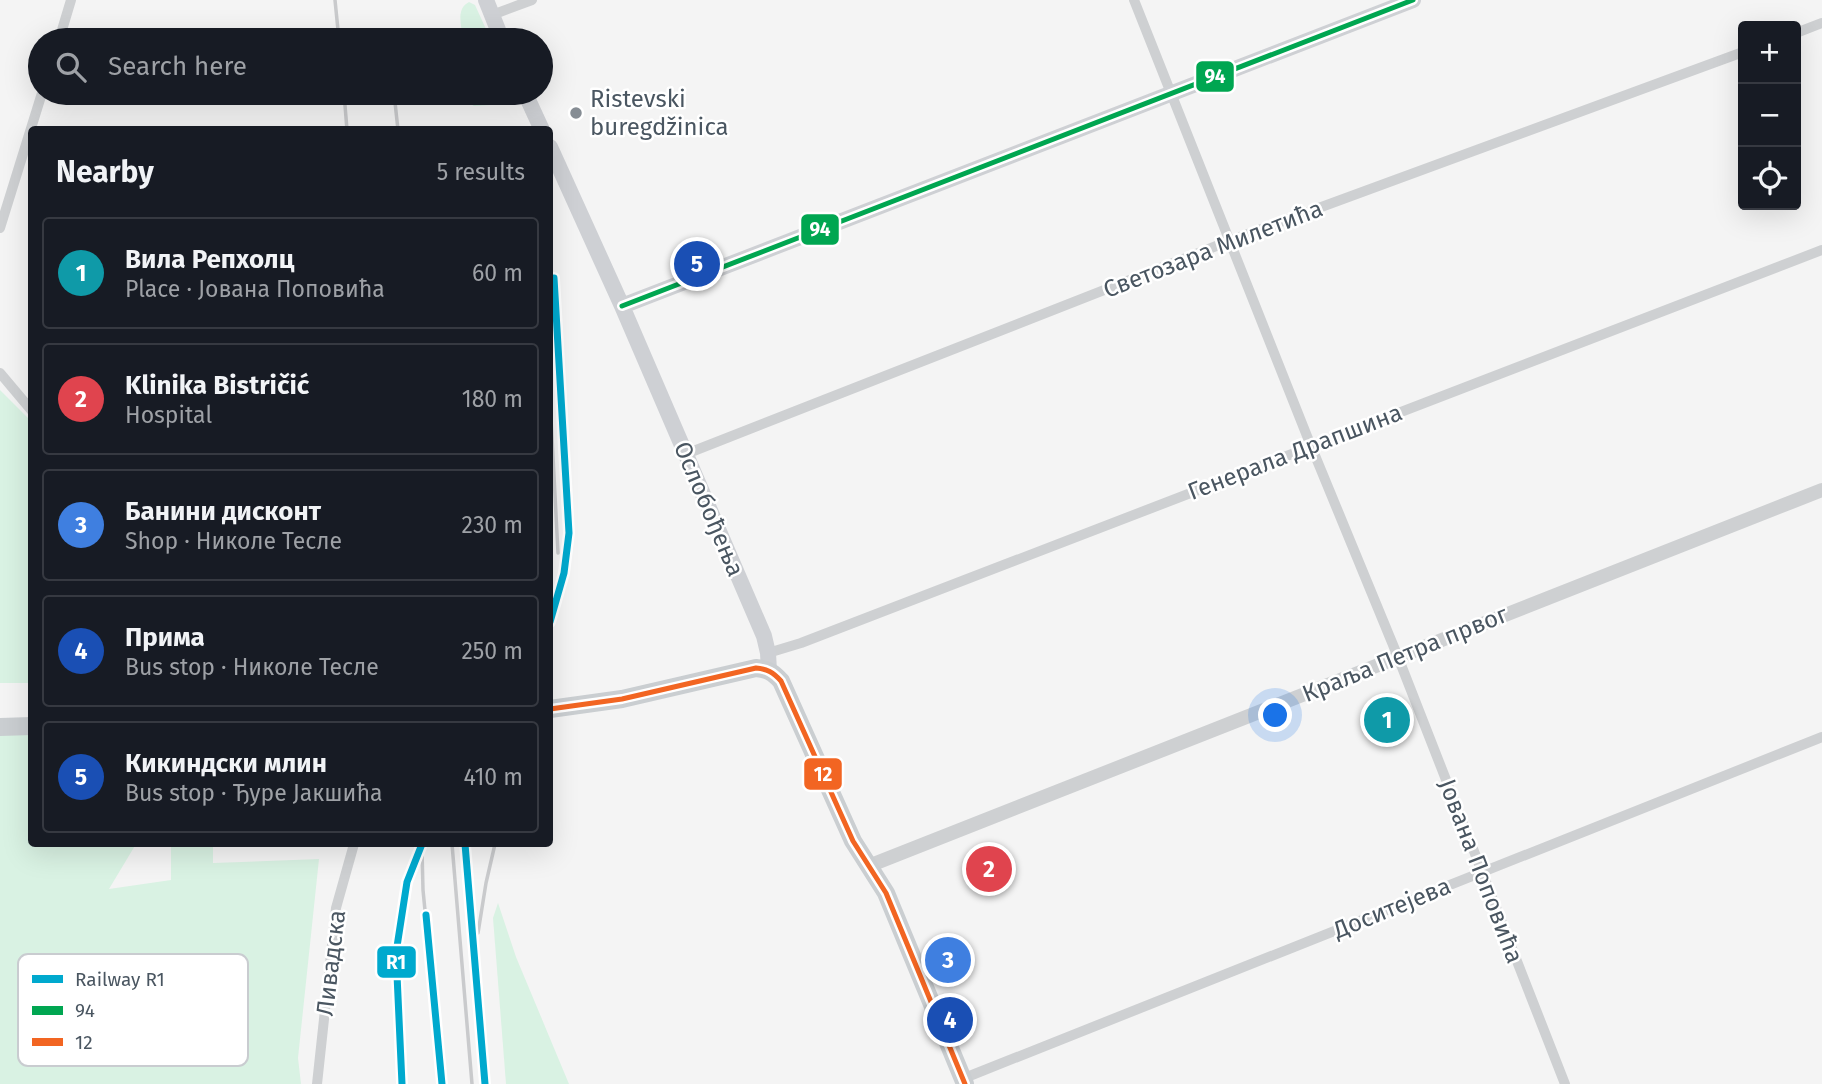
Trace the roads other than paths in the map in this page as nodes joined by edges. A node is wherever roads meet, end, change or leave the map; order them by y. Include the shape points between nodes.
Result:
1 (71, 0) edge
2 (532, 0) edge
3 (1134, 0) edge
4 (1413, 0) edge
5 (489, 8) edge
6 (1822, 23) edge
7 (63, 28) edge
8 (497, 28) edge
9 (1801, 31) edge
10 (1738, 54) edge
11 (1173, 94) junction
12 (38, 105) edge
13 (531, 105) edge
14 (32, 126) edge
15 (540, 126) edge
16 (28, 138) edge
17 (553, 154) edge
18 (0, 228) edge
19 (1229, 241) junction
20 (1822, 250) edge
21 (622, 306) junction
22 (0, 374) edge
23 (28, 406) edge
24 (1311, 446) junction
25 (686, 454) junction
26 (1822, 489) edge
27 (1398, 657) junction
28 (769, 662) junction
29 (553, 709) edge
30 (28, 726) edge
31 (0, 727) edge
32 (1822, 737) edge
33 (353, 847) edge
34 (871, 865) junction
35 (1482, 872) junction
36 (964, 1081) edge
37 (317, 1084) edge
38 (1565, 1084) edge

1 - 7 street
2 - 5 street
3 - 11 street, Јована Поповића
4 - 11 main road
5 - 8 main road
6 - 9 street
10 - 19 street, Светозара Милетића
11 - 19 street, Јована Поповића
11 - 21 main road
12 - 14 street
13 - 15 main road
16 - 18 street
17 - 21 main road, Ослобођења
19 - 24 street, Јована Поповића
19 - 25 street, Светозара Милетића
20 - 24 street, Генерала Драпшина
21 - 25 main road, Ослобођења
22 - 23 street
24 - 27 street, Јована Поповића
24 - 28 street, Генерала Драпшина via 801,643
25 - 28 main road, Ослобођења via 764,636
26 - 27 street, Краља Петра првог
27 - 34 street, Краља Петра првог
27 - 35 street, Јована Поповића
28 - 29 main road via 622,699
28 - 34 main road, Ослобођења via 853,841
30 - 31 main road
32 - 35 street, Доситејева
33 - 37 street, Ливадска via 336,908
34 - 36 main road, Ослобођења via 887,893
35 - 36 street, Доситејева
35 - 38 street, Јована Поповића

